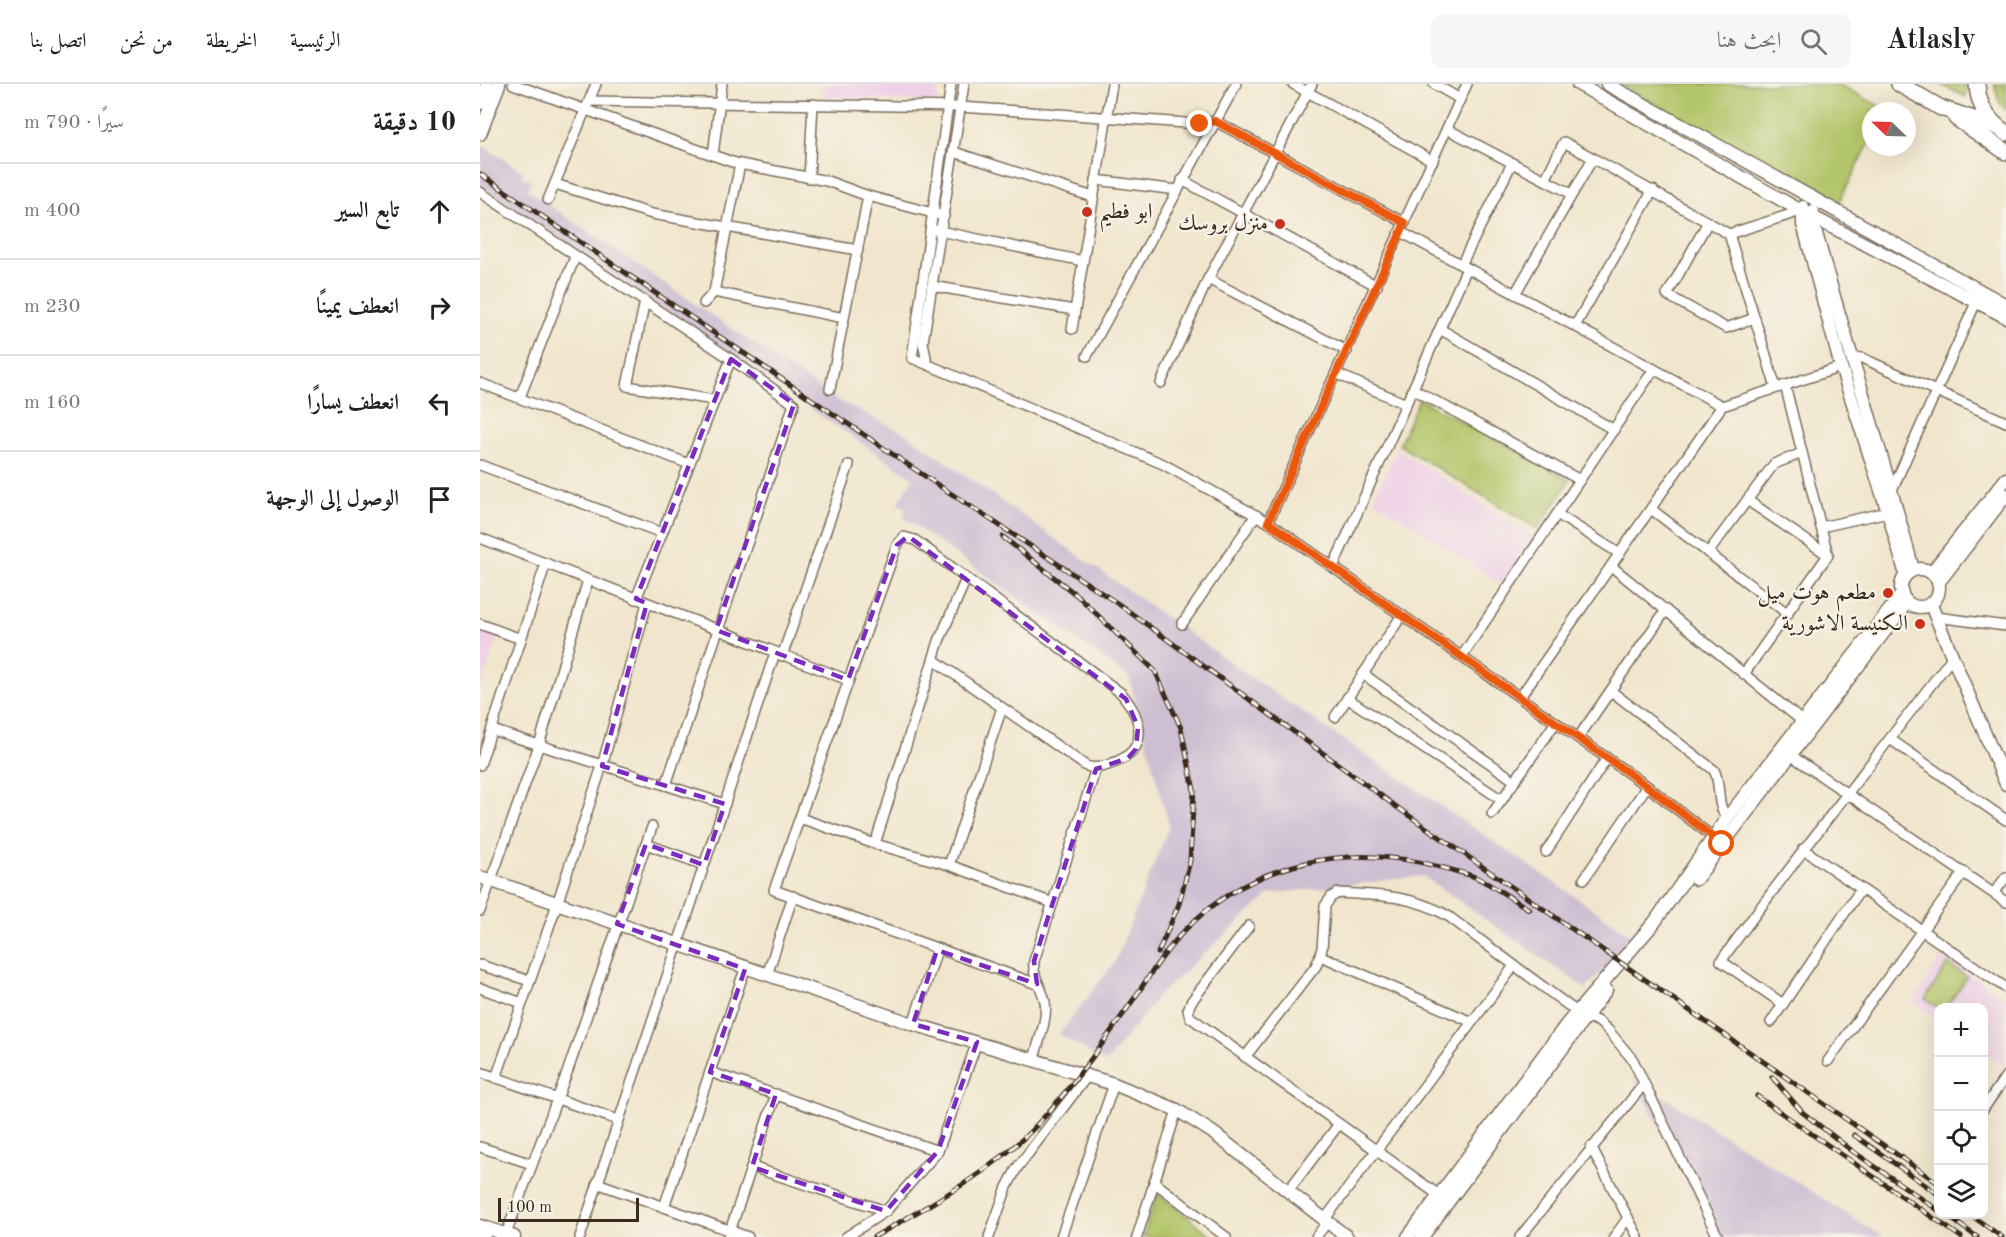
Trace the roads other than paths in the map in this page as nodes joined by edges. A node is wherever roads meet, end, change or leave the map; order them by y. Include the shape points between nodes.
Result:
1 (487, 84) edge
2 (499, 84) edge
3 (513, 84) edge
4 (596, 84) edge
5 (722, 84) edge
6 (951, 84) edge
7 (964, 84) edge
8 (1112, 84) edge
9 (1236, 84) edge
10 (1293, 84) edge
11 (1434, 84) edge
12 (1467, 84) edge
13 (1578, 84) edge
14 (1607, 84) edge
15 (1899, 84) edge
16 (1977, 84) edge
17 (1310, 88) edge
18 (1460, 99) junction
19 (720, 102) junction
20 (480, 103) edge
21 (813, 104) junction
22 (588, 105) junction
23 (961, 107) junction
24 (947, 108) junction
25 (1941, 108) junction
26 (1106, 116) junction
27 (1215, 121) junction
28 (1447, 129) junction
29 (2001, 130) edge
30 (480, 134) edge
31 (954, 152) junction
32 (2006, 152) edge
33 (1275, 154) junction
34 (713, 155) junction
35 (1593, 158) junction
36 (1433, 161) junction
37 (1512, 163) junction
38 (740, 164) junction
39 (809, 178) junction
40 (1096, 180) junction
41 (1182, 180) junction
42 (1545, 180) junction
43 (555, 184) junction
44 (1177, 190) junction
45 (1653, 190) junction
46 (480, 192) edge
47 (1572, 194) junction
48 (868, 196) junction
49 (1094, 197) junction
50 (1813, 198) junction
51 (548, 200) dead end
52 (1806, 213) junction
53 (932, 214) junction
54 (1243, 214) junction
55 (944, 216) junction
56 (1708, 222) junction
57 (728, 227) junction
58 (1403, 228) junction
59 (930, 229) junction
60 (941, 231) junction
61 (1729, 234) junction
62 (858, 250) junction
63 (575, 257) junction
64 (1083, 261) junction
65 (1464, 266) junction
66 (1208, 279) junction
67 (932, 286) junction
68 (1377, 286) junction
69 (714, 292) junction
70 (1515, 294) junction
71 (1979, 296) junction
72 (645, 301) junction
73 (704, 303) dead end
74 (2006, 305) edge
75 (1074, 310) junction
76 (2006, 317) edge
77 (844, 318) junction
78 (1755, 318) junction
79 (1575, 326) junction
80 (1071, 328) dead end
81 (1440, 329) junction
82 (1347, 351) junction
83 (1087, 356) dead end
84 (1850, 357) junction
85 (731, 359) junction
86 (927, 363) junction
87 (1841, 367) junction
88 (1654, 369) junction
89 (1336, 374) junction
90 (480, 383) edge
91 (1161, 383) dead end
92 (1780, 386) junction
93 (831, 388) dead end
94 (1413, 389) junction
95 (1936, 389) junction
96 (520, 397) junction
97 (714, 400) junction
98 (1406, 404) junction
99 (1722, 406) junction
100 (2006, 422) edge
101 (1614, 430) junction
102 (1802, 453) junction
103 (688, 464) junction
104 (480, 465) edge
105 (849, 465) dead end
106 (2006, 479) edge
107 (1580, 480) junction
108 (1892, 490) junction
109 (2006, 495) edge
110 (1747, 500) junction
111 (1651, 509) junction
112 (1888, 512) junction
113 (1557, 514) junction
114 (1256, 515) junction
115 (1268, 522) junction
116 (1821, 527) junction
117 (662, 533) junction
118 (480, 538) edge
119 (1708, 553) junction
120 (1620, 554) junction
121 (1828, 555) junction
122 (546, 563) junction
123 (1611, 566) junction
124 (1333, 567) junction
125 (1909, 573) junction
126 (1934, 578) junction
127 (966, 579) junction
128 (588, 580) junction
129 (1904, 598) junction
130 (636, 599) junction
131 (647, 603) junction
132 (1930, 603) junction
133 (1666, 610) junction
134 (1788, 614) junction
135 (1402, 615) junction
136 (1936, 617) junction
137 (480, 624) edge
138 (1182, 624) dead end
139 (2006, 626) edge
140 (716, 630) junction
141 (521, 639) junction
142 (778, 654) junction
143 (1462, 656) junction
144 (1953, 656) junction
145 (934, 660) junction
146 (1363, 674) junction
147 (1744, 674) junction
148 (848, 680) junction
149 (1611, 691) junction
150 (1520, 697) junction
151 (1347, 698) junction
152 (1002, 708) junction
153 (1335, 717) dead end
154 (1802, 721) junction
155 (1556, 722) junction
156 (492, 730) junction
157 (1578, 738) junction
158 (1890, 739) junction
159 (539, 745) junction
160 (483, 748) edge
161 (1789, 754) junction
162 (1607, 758) junction
163 (480, 765) edge
164 (602, 766) junction
165 (1096, 768) junction
166 (1515, 781) junction
167 (2006, 784) edge
168 (666, 785) junction
169 (1647, 786) junction
170 (1849, 795) junction
171 (1502, 800) junction
172 (725, 804) junction
173 (1492, 814) dead end
174 (800, 818) junction
175 (1726, 818) junction
176 (2006, 820) edge
177 (652, 827) dead end
178 (1718, 841) junction
179 (646, 844) junction
180 (875, 844) junction
181 (1803, 849) junction
182 (1546, 852) dead end
183 (704, 865) junction
184 (949, 865) junction
185 (1964, 872) junction
186 (2006, 877) edge
187 (1584, 879) dead end
188 (486, 880) edge
189 (1862, 889) junction
190 (1994, 893) junction
191 (793, 896) junction
192 (2006, 902) edge
193 (1053, 903) junction
194 (557, 904) junction
195 (480, 911) edge
196 (617, 924) junction
197 (1249, 926) dead end
198 (1922, 931) junction
199 (678, 945) junction
200 (937, 950) junction
201 (1321, 956) junction
202 (480, 964) edge
203 (1515, 966) junction
204 (745, 969) junction
205 (767, 975) junction
206 (530, 981) junction
207 (1037, 984) junction
208 (480, 988) edge
209 (2006, 988) edge
210 (522, 1002) junction
211 (1783, 1004) junction
212 (1582, 1014) junction
213 (1472, 1022) junction
214 (1771, 1022) dead end
215 (913, 1024) junction
216 (976, 1042) junction
217 (1245, 1057) junction
218 (1034, 1059) junction
219 (1828, 1061) dead end
220 (480, 1072) edge
221 (710, 1072) junction
222 (1088, 1075) junction
223 (2006, 1076) edge
224 (496, 1078) junction
225 (1114, 1084) junction
226 (1644, 1084) junction
227 (776, 1094) junction
228 (556, 1098) junction
229 (1988, 1101) edge
230 (1177, 1110) junction
231 (618, 1120) junction
232 (1339, 1124) junction
233 (480, 1147) edge
234 (1591, 1147) junction
235 (938, 1151) junction
236 (1376, 1151) junction
237 (532, 1164) junction
238 (752, 1167) junction
239 (1155, 1182) junction
240 (597, 1183) junction
241 (1288, 1191) junction
242 (1440, 1196) junction
243 (664, 1207) junction
244 (886, 1211) junction
245 (1628, 1218) junction
246 (1326, 1220) junction
247 (480, 1226) edge
248 (729, 1234) edge
249 (480, 1236) edge
250 (510, 1236) edge
251 (484, 1237) edge
252 (580, 1237) edge
253 (748, 1237) edge
254 (846, 1237) edge
255 (989, 1237) edge
256 (1061, 1237) edge
257 (1137, 1237) edge
258 (1226, 1237) edge
259 (1316, 1237) edge
260 (1347, 1237) edge
261 (1408, 1237) edge
262 (1422, 1237) edge
263 (1520, 1237) edge
264 (1614, 1237) edge
265 (1638, 1237) edge
266 (1718, 1237) edge

1 - 20 street
2 - 30 street
3 - 22 street
4 - 22 street
5 - 19 street
6 - 24 street
7 - 23 street
8 - 26 street
9 - 27 street
10 - 17 street
11 - 18 street
12 - 18 street
13 - 52 street
14 - 50 street
15 - 25 highway
16 - 29 highway via 1984,112
17 - 33 street
17 - 36 street
18 - 28 street
19 - 21 street
19 - 22 street
19 - 34 street
21 - 24 street
21 - 39 street
22 - 34 street
22 - 43 street
23 - 24 street
23 - 26 street
23 - 31 street
24 - 53 street
25 - 29 highway
25 - 32 highway
26 - 27 street via 1200,124
26 - 40 street
27 - 33 street
27 - 41 street
28 - 36 street
28 - 37 street
31 - 49 street
31 - 55 street
33 - 54 street
33 - 58 street
34 - 38 street
35 - 42 street via 1564,142
35 - 45 street
35 - 47 street
36 - 58 street
37 - 42 street
37 - 65 street
38 - 39 street
38 - 57 street
39 - 48 street
40 - 44 street
40 - 49 street
41 - 44 street
41 - 54 street
42 - 47 street
43 - 51 street
43 - 57 street via 652,214
44 - 83 street
45 - 56 street
45 - 79 street
46 - 63 street
47 - 70 street
48 - 53 street
48 - 62 street
49 - 64 street
50 - 52 street
50 - 71 street
52 - 61 street
52 - 71 street
52 - 84 street
52 - 87 street
53 - 55 street
53 - 59 street
54 - 66 street
54 - 68 street
55 - 60 street
56 - 61 street
56 - 78 street via 1667,295 1726,328
57 - 62 street
57 - 69 street
58 - 65 street
58 - 68 street
59 - 60 street
59 - 86 street via 912,358
60 - 64 street
60 - 67 street
61 - 78 street
62 - 77 street
63 - 72 street
63 - 96 street
64 - 75 street
65 - 70 street
65 - 81 street
66 - 82 street
66 - 91 street
67 - 75 street
67 - 86 street via 923,342
68 - 82 street
69 - 73 street
69 - 77 street
70 - 79 street
71 - 74 street
71 - 76 street
71 - 95 street
72 - 85 street
72 - 97 street via 627,386
75 - 80 street
77 - 93 street
78 - 92 street
79 - 88 street
81 - 94 street
81 - 101 street
82 - 89 street
84 - 95 street via 1862,358
84 - 108 street
85 - 97 street
85 - 140 street via 794,404
86 - 114 street via 1163,464
87 - 92 street
87 - 112 street
88 - 99 street
88 - 101 street
89 - 98 street
89 - 115 street
90 - 96 street
92 - 99 street
92 - 102 street
94 - 98 street
94 - 107 street
95 - 100 street
95 - 108 street
96 - 103 street
97 - 103 street
98 - 124 street
99 - 111 street
101 - 107 street
102 - 110 street via 1774,464
102 - 116 street
103 - 117 street
104 - 117 street
105 - 142 street
106 - 126 street
107 - 113 street
108 - 125 street
109 - 126 street
110 - 119 street
110 - 121 street
111 - 119 street
111 - 120 street
112 - 116 street
112 - 125 street
113 - 120 street
113 - 143 street
114 - 115 street
114 - 138 street
115 - 124 street
116 - 121 street
117 - 130 street
118 - 122 street
119 - 134 street
120 - 123 street
121 - 134 street
122 - 128 street
122 - 141 street
123 - 133 street
123 - 150 street
124 - 135 street
125 - 126 street via 1923,569
125 - 129 street via 1901,584
126 - 132 street via 1936,596
127 - 145 street
127 - 148 street via 915,540 908,536 900,539
127 - 165 street via 1125,699 1138,727 1136,749 1128,758
128 - 130 street
128 - 159 street
129 - 132 street via 1916,607
129 - 154 street
129 - 161 street
130 - 131 street
131 - 140 street
131 - 164 street
132 - 136 street
133 - 147 street
133 - 149 street
134 - 147 street
135 - 143 street
135 - 146 street
136 - 139 street
136 - 144 street
137 - 141 street
140 - 142 street
140 - 168 street
141 - 156 street
142 - 148 street
142 - 172 street
143 - 150 street
144 - 158 street
144 - 167 street
145 - 152 street
145 - 180 street
146 - 151 street
146 - 166 street
147 - 154 street
148 - 174 street
149 - 157 street
149 - 175 street via 1714,770
150 - 155 street
151 - 153 street
151 - 171 street
152 - 165 street via 1086,766
152 - 184 street
154 - 175 street
155 - 157 street
155 - 166 street
156 - 159 street
156 - 160 street
157 - 162 street
158 - 170 street
158 - 176 street
159 - 164 street
159 - 188 street
160 - 163 street
161 - 170 street
161 - 178 street
162 - 169 street
162 - 182 street
164 - 168 street
164 - 194 street
165 - 193 street
166 - 171 street
168 - 172 street
169 - 178 street
169 - 187 street
170 - 181 street
170 - 185 street
171 - 173 street
172 - 183 street
174 - 180 street
174 - 191 street via 774,890
175 - 178 street
177 - 179 street
178 - 212 street
179 - 183 street
179 - 196 street
180 - 184 street
181 - 189 street
181 - 211 street via 1721,961
183 - 199 street
184 - 193 street
185 - 190 street
185 - 198 street
186 - 190 street
188 - 194 street
188 - 195 street
189 - 198 street
189 - 211 street
190 - 192 street
191 - 200 street
191 - 205 street
193 - 207 street via 1034,961
194 - 196 street
194 - 206 street
196 - 199 street
196 - 228 street
197 - 217 street via 1188,1010 1190,1017
198 - 209 street
198 - 219 street
199 - 204 street
199 - 231 street
200 - 207 street
200 - 215 street
201 - 203 street via 1324,909 1338,893 1392,896 1438,910
201 - 213 street
201 - 217 street
202 - 206 street
203 - 212 street
203 - 213 street
204 - 205 street
204 - 221 street
205 - 215 street
206 - 210 street
207 - 218 street via 1046,1010
208 - 210 street
210 - 224 street
211 - 214 street
212 - 226 street via 1599,1022 1618,1040
212 - 242 street
212 - 262 street
213 - 236 street
215 - 216 street
216 - 218 street
216 - 235 street
217 - 232 street
218 - 222 street
220 - 224 street
221 - 227 street
221 - 243 street
222 - 225 street
222 - 255 street via 1013,1174
223 - 229 street
224 - 228 street
225 - 230 street
225 - 256 street
226 - 234 street
226 - 266 street
227 - 235 street
227 - 238 street
228 - 231 street
228 - 237 street
230 - 239 street
230 - 241 street
231 - 240 street
232 - 236 street
232 - 241 street
233 - 237 street
234 - 245 street
234 - 263 street
235 - 244 street
236 - 242 street
236 - 246 street
237 - 250 street
238 - 244 street
238 - 248 street
239 - 257 street
239 - 258 street
240 - 243 street
240 - 252 street
241 - 246 street
242 - 261 street
243 - 248 street
244 - 254 street
245 - 264 street
245 - 265 street
246 - 259 street
246 - 260 street
247 - 250 street
248 - 253 street
249 - 251 street

